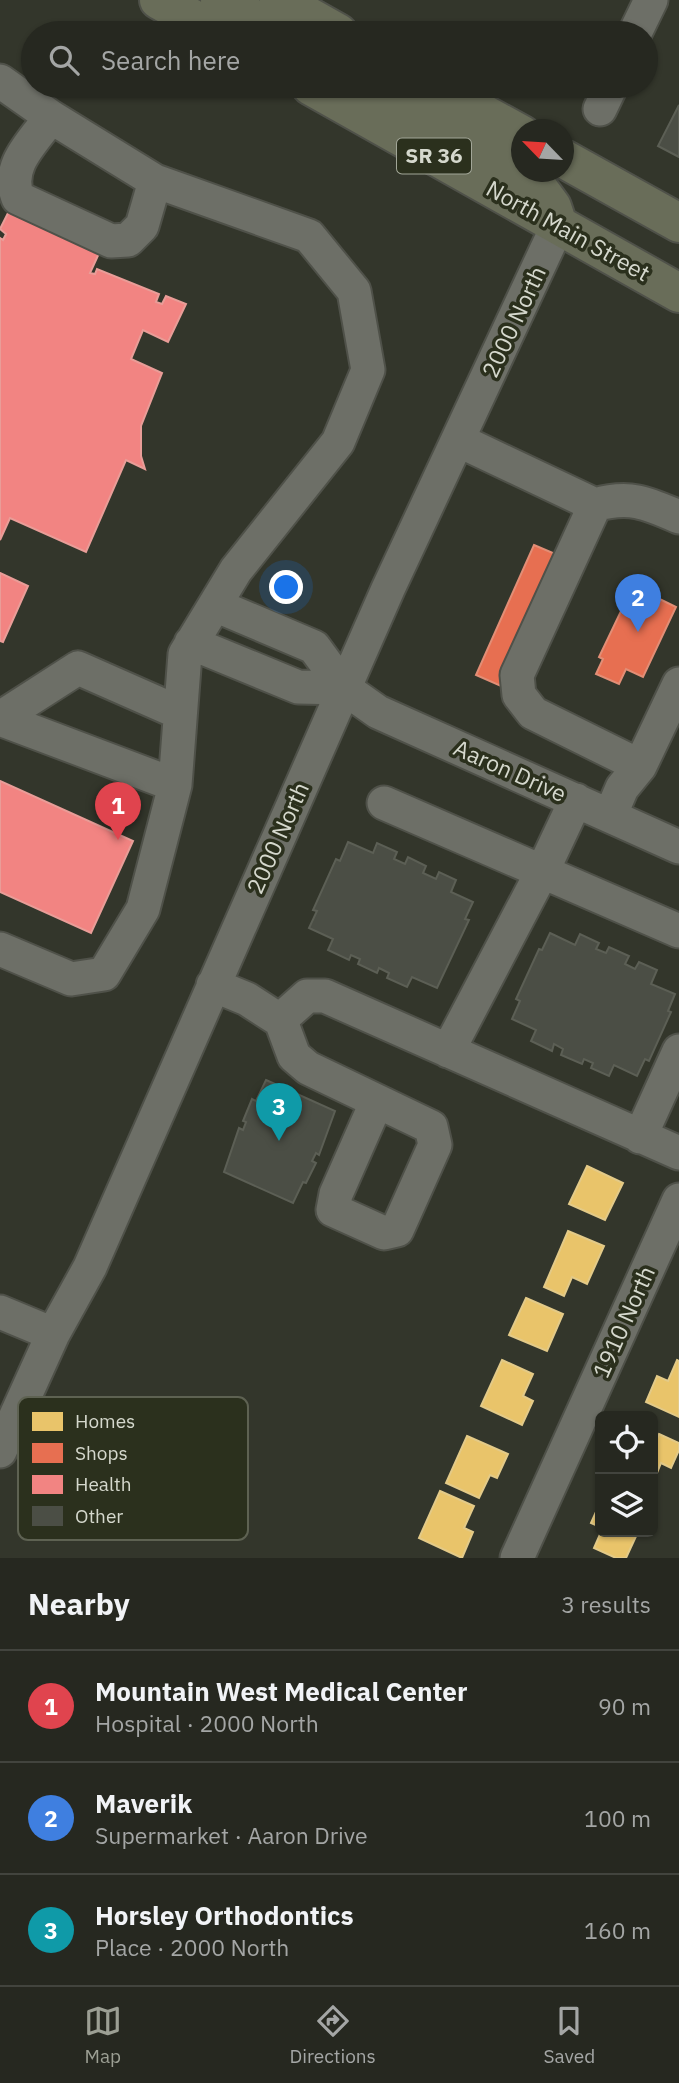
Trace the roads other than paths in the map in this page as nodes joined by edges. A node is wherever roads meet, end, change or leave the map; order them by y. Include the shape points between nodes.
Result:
1 (159, 0) edge
2 (220, 0) edge
3 (279, 0) edge
4 (651, 0) edge
5 (197, 21) edge
6 (258, 21) edge
7 (317, 21) edge
8 (641, 21) edge
9 (0, 81) edge
10 (21, 96) edge
11 (24, 98) edge
12 (332, 98) edge
13 (392, 98) edge
14 (455, 98) edge
15 (51, 117) junction
16 (511, 129) edge
17 (574, 165) edge
18 (155, 181) junction
19 (679, 223) edge
20 (558, 226) junction
21 (679, 293) edge
22 (460, 441) junction
23 (595, 505) junction
24 (679, 517) edge
25 (215, 605) junction
26 (191, 643) junction
27 (679, 684) edge
28 (344, 688) junction
29 (180, 713) junction
30 (0, 718) edge
31 (640, 766) junction
32 (175, 785) junction
33 (576, 800) junction
34 (384, 803) dead end
35 (610, 816) junction
36 (679, 847) edge
37 (543, 870) junction
38 (679, 931) edge
39 (0, 949) edge
40 (213, 985) junction
41 (280, 1020) junction
42 (448, 1051) junction
43 (679, 1051) edge
44 (377, 1101) dead end
45 (640, 1137) junction
46 (679, 1153) edge
47 (679, 1200) edge
48 (0, 1311) edge
49 (53, 1334) junction
50 (24, 1397) edge
51 (18, 1411) edge
52 (0, 1451) edge
53 (517, 1558) edge

1 - 5 highway
2 - 6 highway
3 - 7 highway
4 - 8 street
9 - 10 street
11 - 15 street
12 - 20 highway, North Main Street / SR 36
13 - 20 highway via 530,177 552,207
14 - 16 highway, SR 36
15 - 18 street
15 - 18 street via 16,165 12,184 18,198 111,241 128,240 142,226
17 - 19 highway
18 - 25 street via 309,236 354,291 368,370 338,442 236,570
20 - 21 highway, North Main Street / SR 36
20 - 22 street, 2000 North
22 - 23 street
22 - 28 street, 2000 North
23 - 24 street via 619,498 647,503
23 - 31 street via 517,675 519,695 533,713
25 - 26 street
25 - 28 street, Aaron Drive via 314,647
26 - 28 street via 298,687
26 - 29 street via 185,653
27 - 31 street
28 - 33 street, Aaron Drive via 378,712
28 - 40 street, 2000 North
29 - 30 street via 78,668
29 - 32 street
30 - 32 street
31 - 35 street via 622,788
32 - 39 street via 143,909 104,974 71,979
33 - 35 street, Aaron Drive
33 - 37 street
34 - 37 street
35 - 36 street, Aaron Drive
37 - 38 street
37 - 42 street
40 - 41 street
40 - 49 street, 2000 North via 90,1267
41 - 42 street via 307,996 325,996
41 - 44 street via 294,1056 308,1068
42 - 45 street
43 - 45 street
45 - 46 street
47 - 53 street, 1910 North
48 - 49 street
49 - 50 street, 2000 North
51 - 52 street, 2000 North

